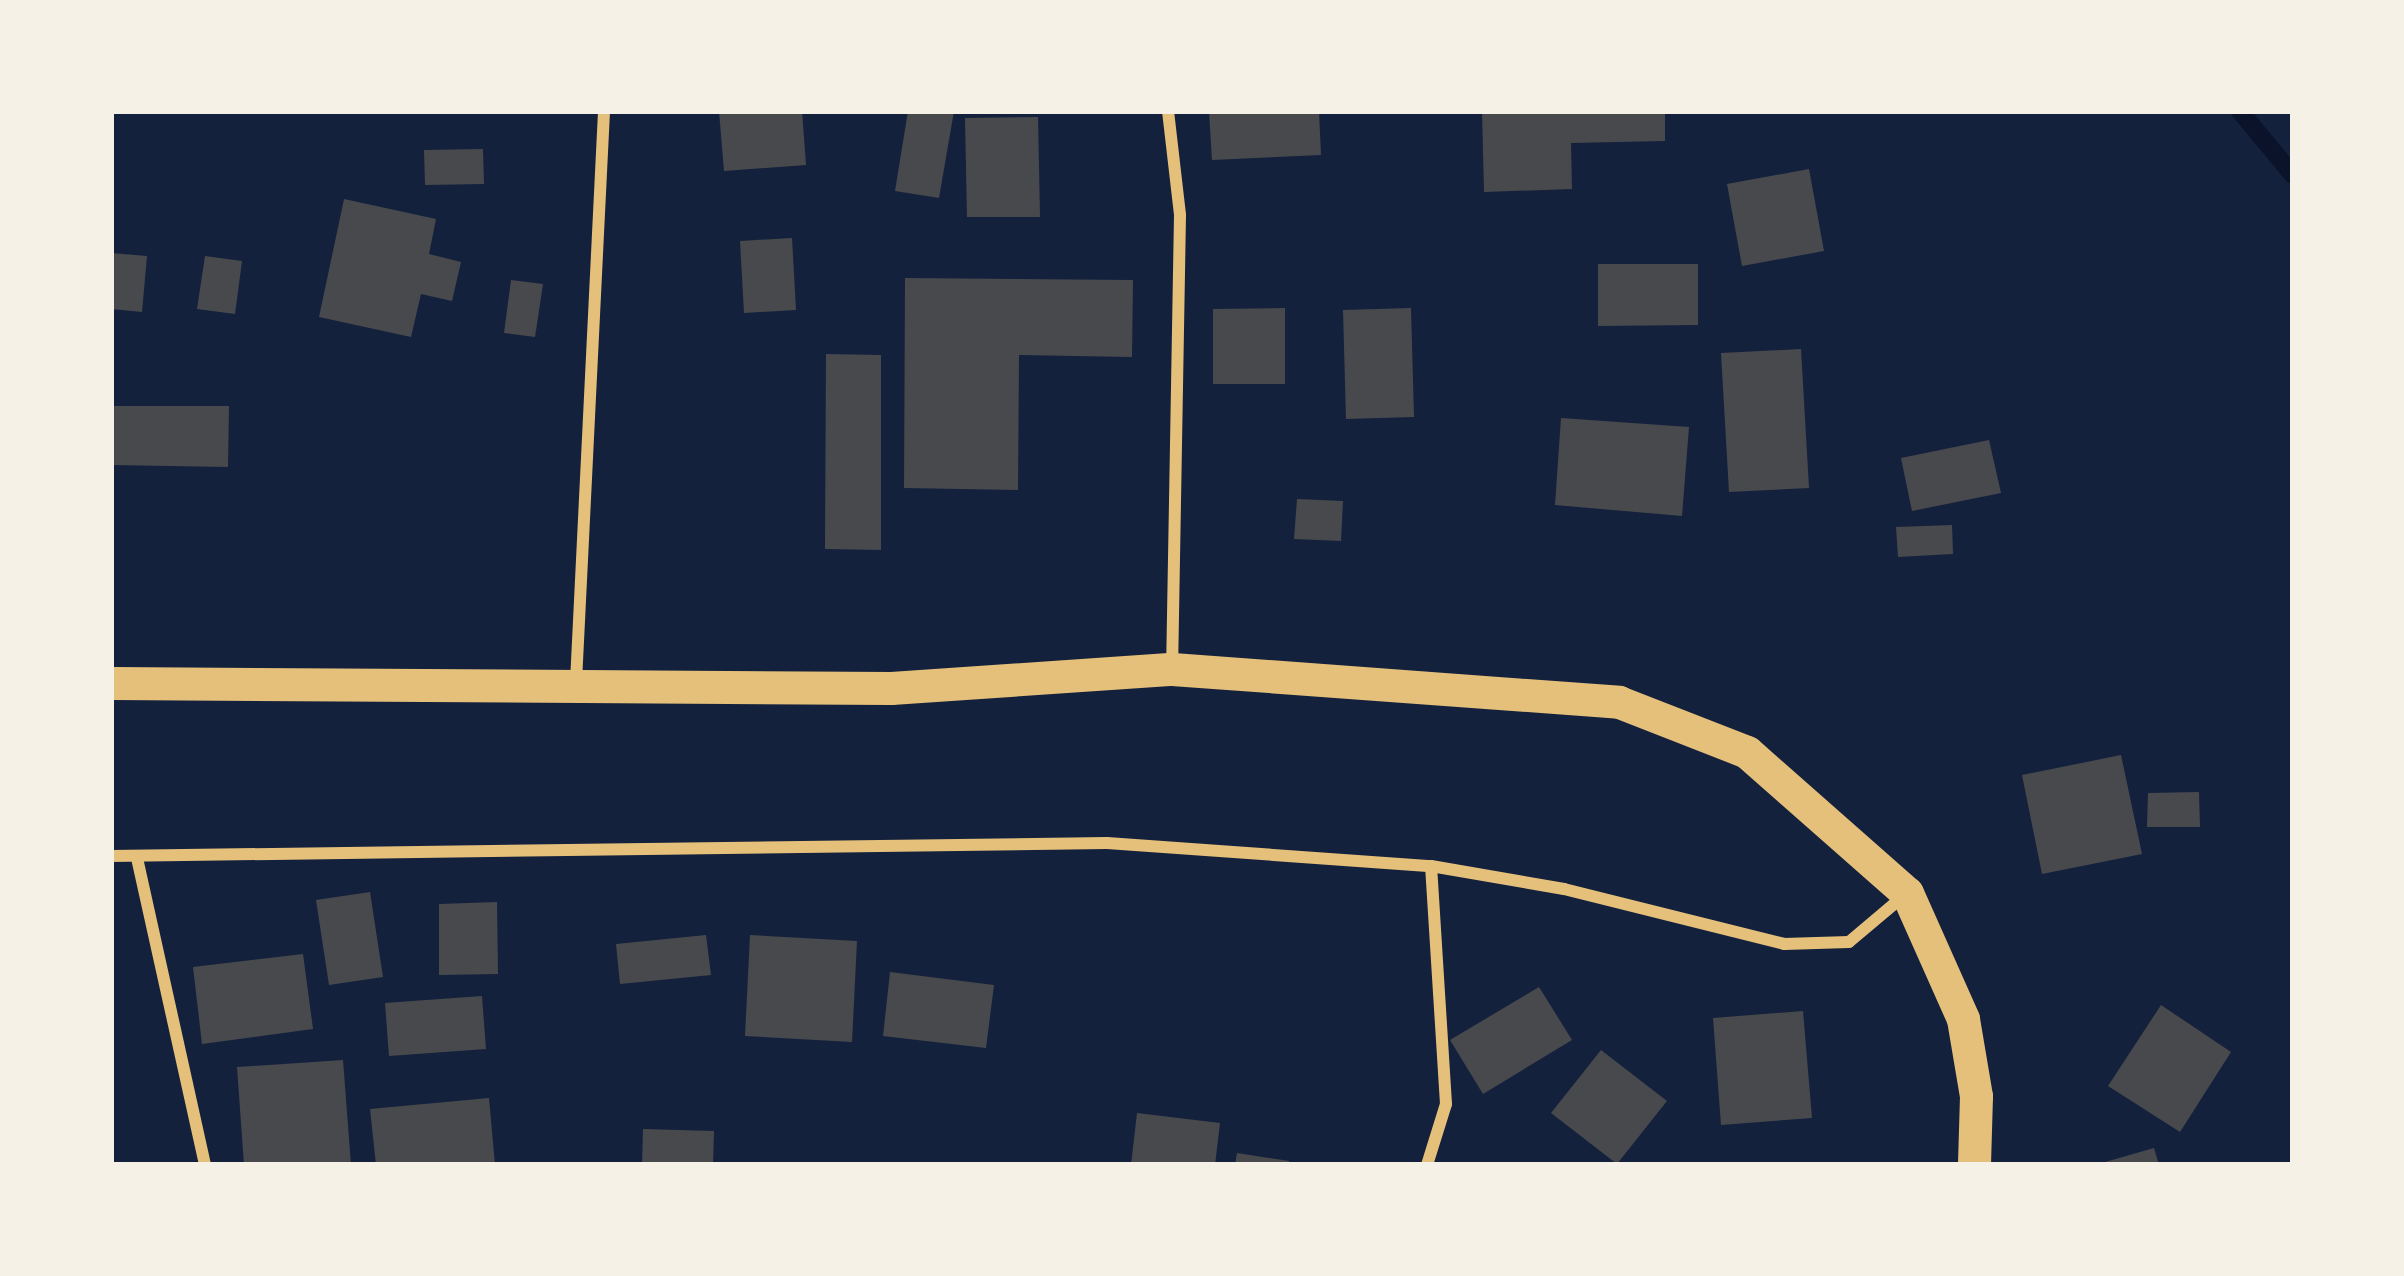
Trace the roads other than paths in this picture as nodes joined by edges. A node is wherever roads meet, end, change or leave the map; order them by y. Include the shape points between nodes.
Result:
1 (604, 111) edge
2 (1168, 111) edge
3 (1172, 669) junction
4 (111, 683) edge
5 (576, 683) junction
6 (111, 856) edge
7 (136, 858) junction
8 (1431, 866) junction
9 (1907, 893) junction
10 (205, 1165) edge
11 (1427, 1165) edge
12 (1975, 1165) edge

1 - 5 street
2 - 3 street via 1180,215
3 - 5 highway via 892,688
3 - 9 highway via 1618,702 1747,752
4 - 5 highway
6 - 7 street
7 - 8 street via 1107,843
7 - 10 street
8 - 9 street via 1564,889 1784,944 1849,942
8 - 11 street via 1446,1104
9 - 12 highway via 1963,1019 1976,1096

